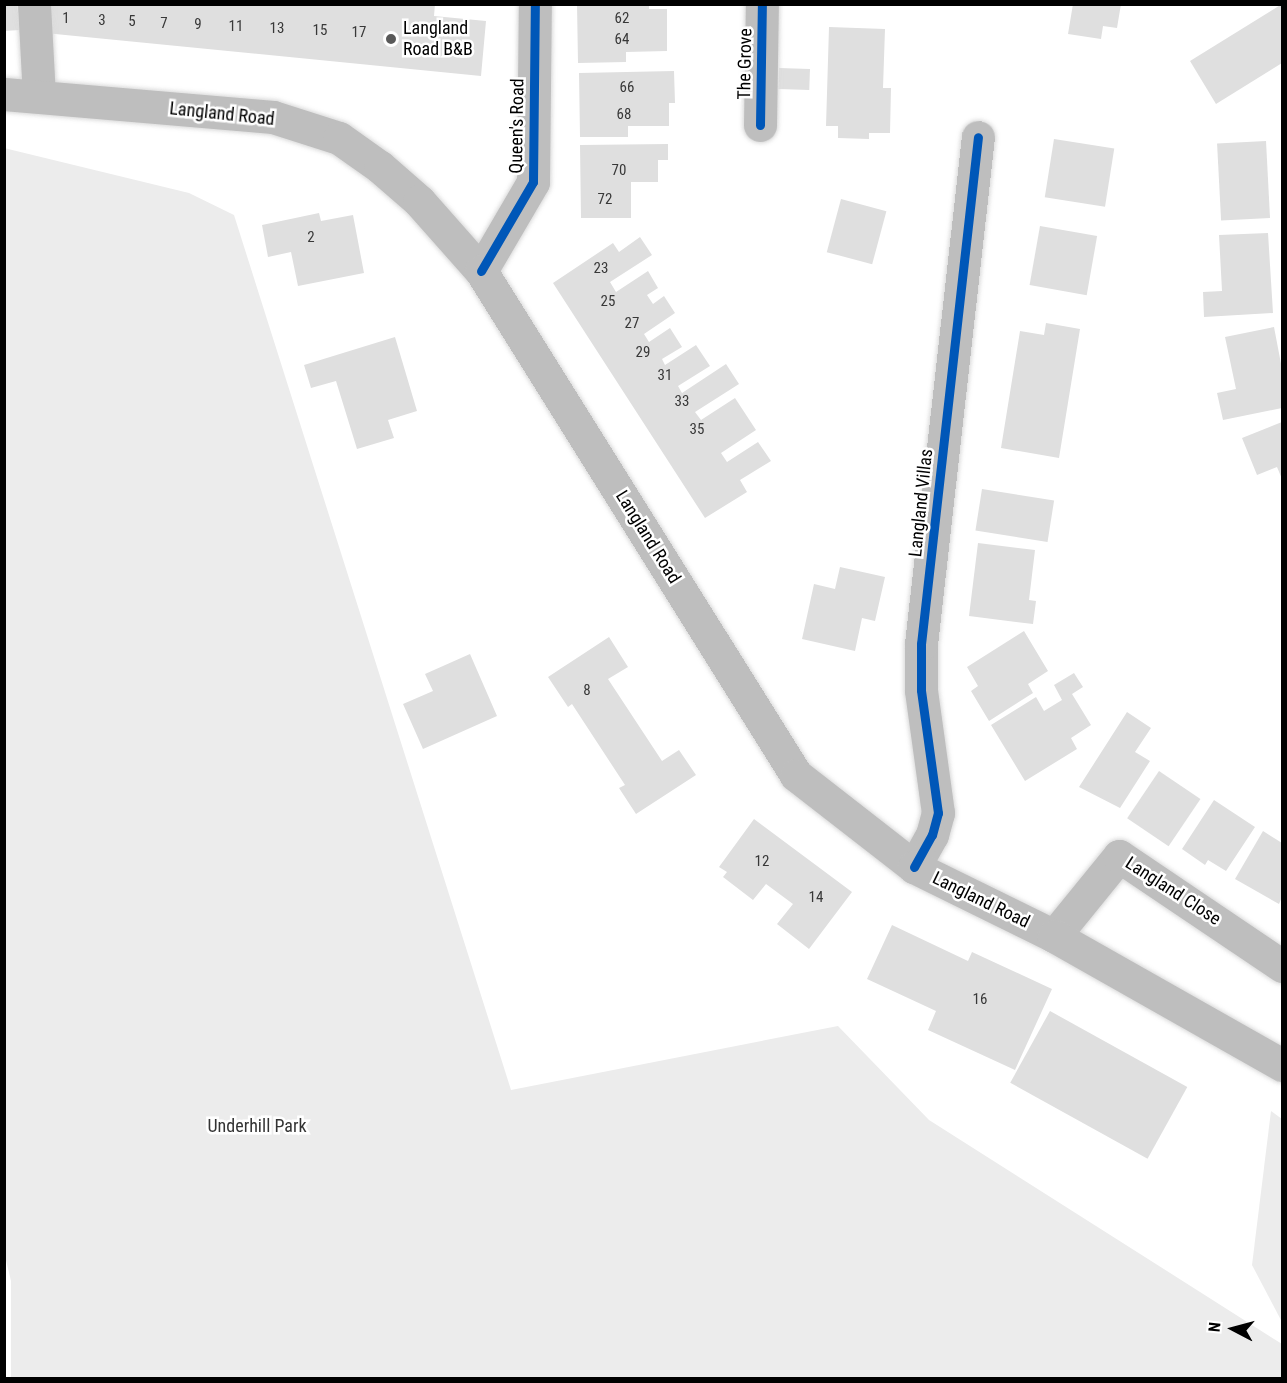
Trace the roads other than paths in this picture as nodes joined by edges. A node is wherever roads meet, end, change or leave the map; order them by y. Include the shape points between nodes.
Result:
1 (34, 4) edge
2 (535, 4) edge
3 (762, 4) edge
4 (4, 94) edge
5 (39, 95) junction
6 (760, 125) dead end
7 (978, 137) dead end
8 (481, 271) junction
9 (914, 867) junction
10 (1054, 936) junction
11 (1282, 966) edge
12 (1282, 1065) edge

1 - 5 main road
2 - 8 main road, Queen's Road via 533,182
3 - 6 main road, The Grove
4 - 5 main road, Langland Road
5 - 8 main road, Langland Road via 273,117 339,138 419,201
7 - 9 main road, Langland Villas via 921,644 921,690 938,813 932,835
8 - 9 main road, Langland Road via 796,775
9 - 10 main road, Langland Road
10 - 11 main road, Langland Close via 1119,856
10 - 12 main road, Langland Road

